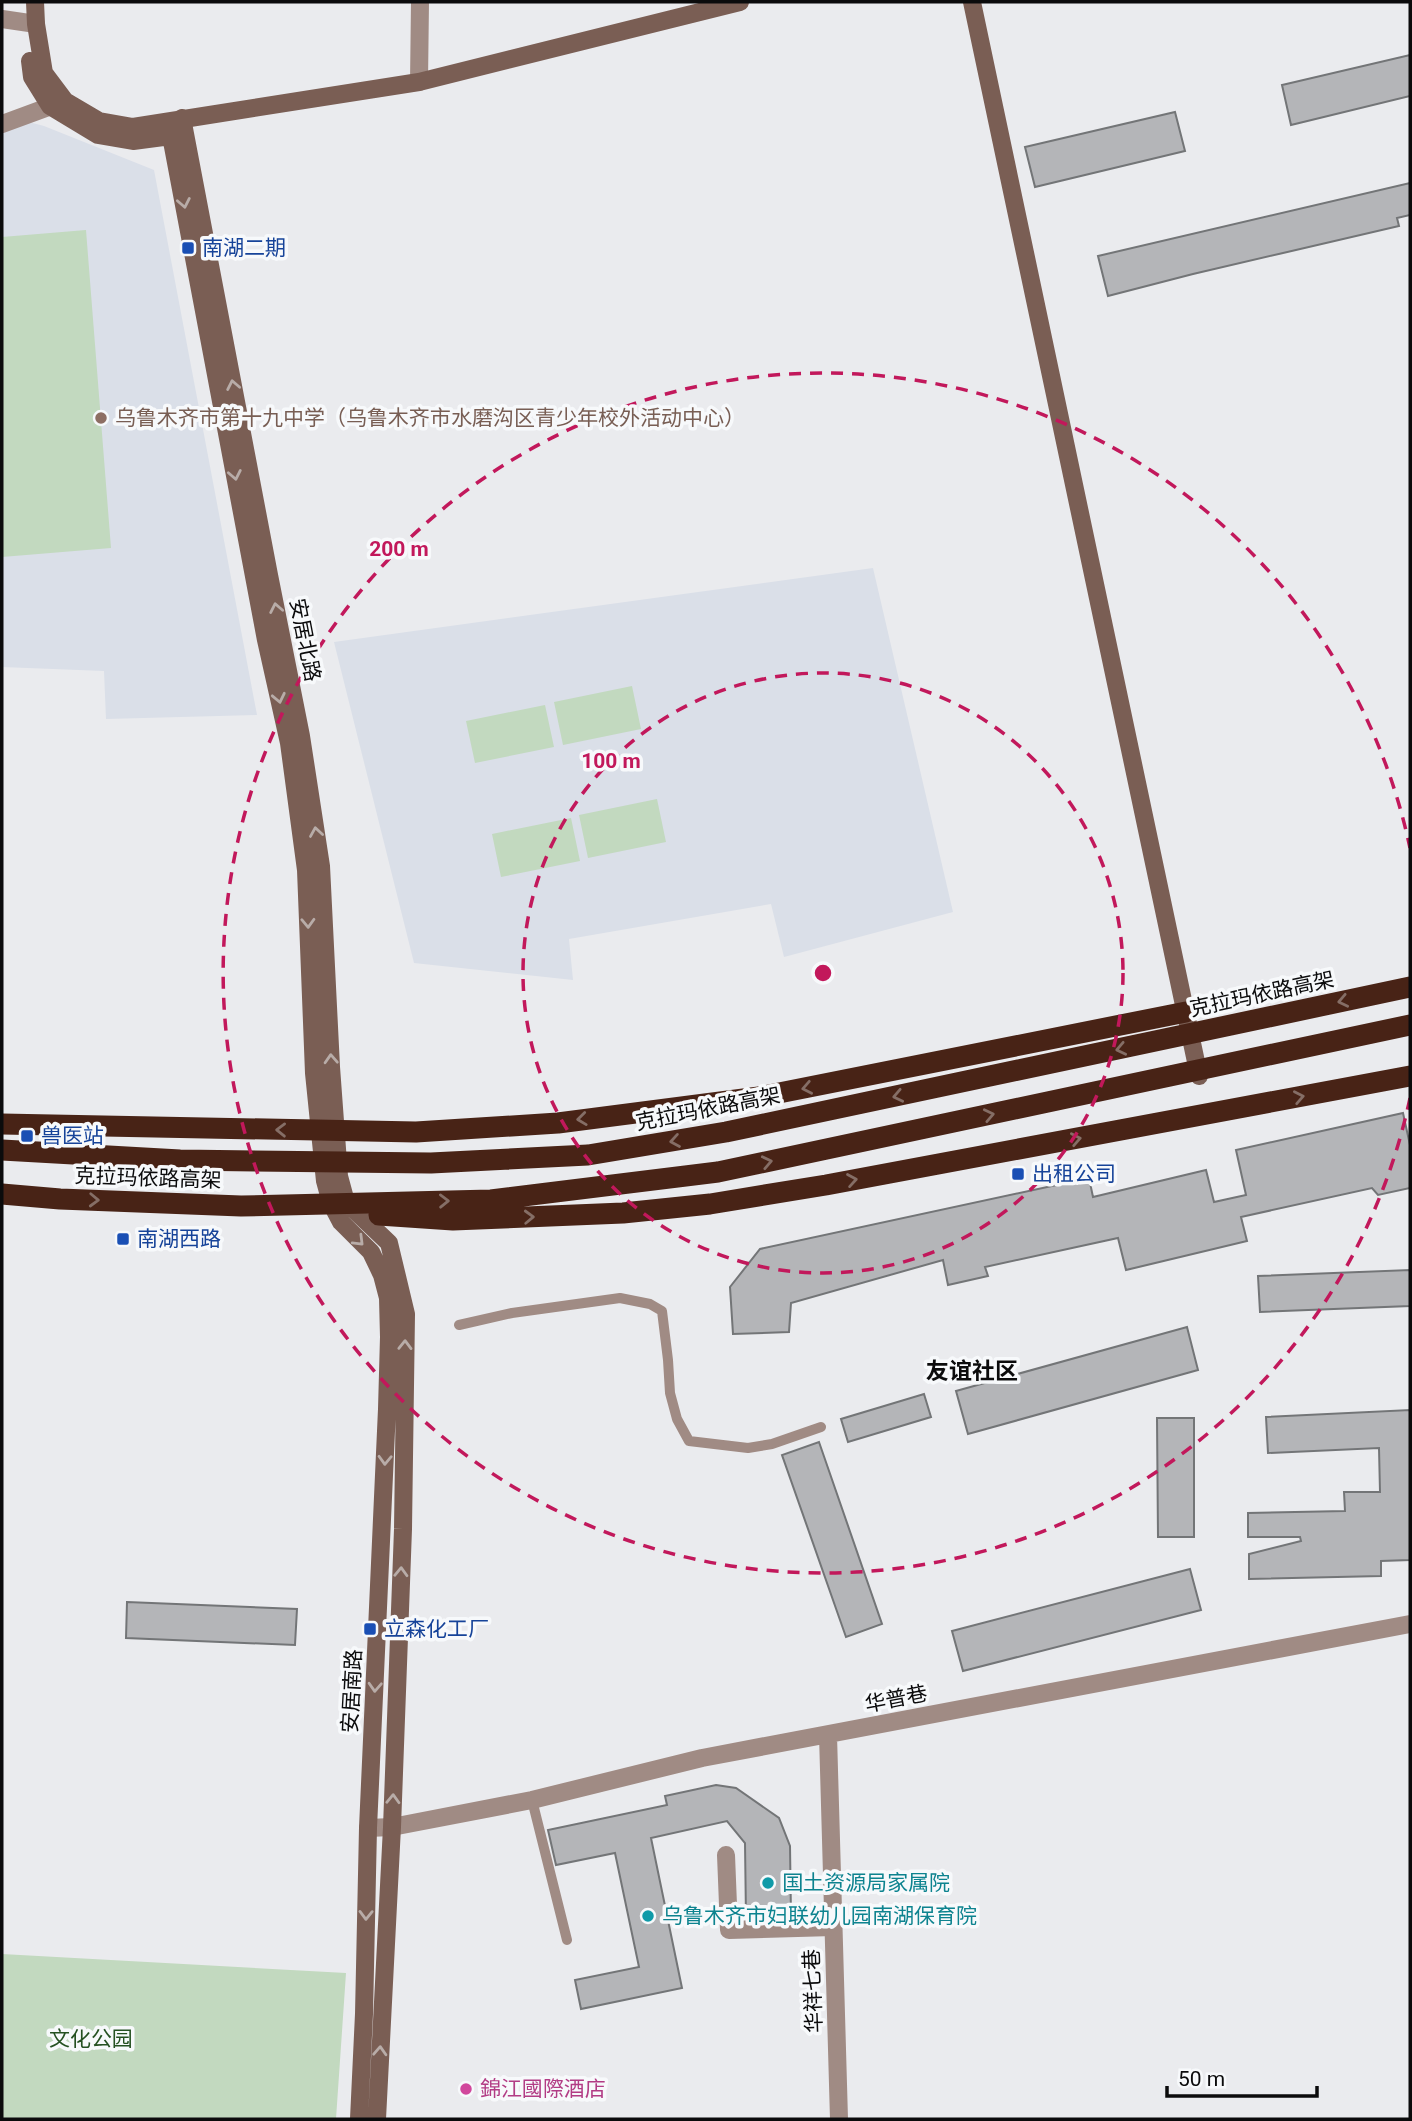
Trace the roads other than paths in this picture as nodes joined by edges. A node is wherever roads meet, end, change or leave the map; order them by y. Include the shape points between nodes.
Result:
1 (21, 2) edge
2 (35, 2) edge
3 (420, 2) edge
4 (740, 2) edge
5 (972, 2) edge
6 (2, 19) edge
7 (30, 23) junction
8 (419, 82) junction
9 (58, 104) junction
10 (183, 118) junction
11 (2, 124) edge
12 (171, 136) junction
13 (1410, 987) edge
14 (1186, 1012) junction
15 (1410, 1025) edge
16 (1199, 1076) dead end
17 (1410, 1076) edge
18 (2, 1124) edge
19 (2, 1150) edge
20 (324, 1159) joint
21 (2, 1196) edge
22 (241, 1206) junction
23 (458, 1325) dead end
24 (821, 1427) dead end
25 (1410, 1624) edge
26 (828, 1735) junction
27 (532, 1800) junction
28 (393, 1827) junction
29 (368, 1828) junction
30 (726, 1855) dead end
31 (834, 1927) junction
32 (567, 1941) dead end
33 (359, 2119) edge
34 (377, 2119) edge
35 (839, 2119) edge

1 - 7 street
2 - 7 street
3 - 8 street
4 - 8 street
5 - 14 street
6 - 7 street
7 - 9 street
8 - 10 street
9 - 10 street via 100,121 133,127
9 - 11 street
9 - 12 street via 98,135 134,141
10 - 12 street
28 -> 10 street, 安居北路 via 406,1314 389,1243 346,1202 339,1176 319,853 301,736
12 -> 20 street, 安居北路 via 289,743 306,870 314,1073
13 -> 19 highway, 克拉玛依路高架 via 726,1132 587,1156 431,1163 180,1160
14 - 16 street
14 -> 18 highway via 760,1097 558,1122 416,1132
22 -> 15 highway, 克拉玛依路高架 via 491,1200 718,1172
22 -> 17 highway via 453,1220 710,1205
20 -> 29 street, 安居南路 via 331,1203 341,1222 371,1252 388,1298
21 -> 22 highway, 克拉玛依路高架
23 - 24 lane via 620,1298 650,1304 662,1311 670,1393 689,1441 748,1448
25 - 26 street, 华普巷
26 - 27 street, 华普巷 via 702,1758
26 - 31 street, 华祥七巷
27 - 28 street, 华普巷
27 - 32 lane
28 - 29 street, 华普巷
34 -> 28 street
29 -> 33 street, 安居南路
30 - 31 street via 729,1930
31 - 35 street, 华祥七巷

